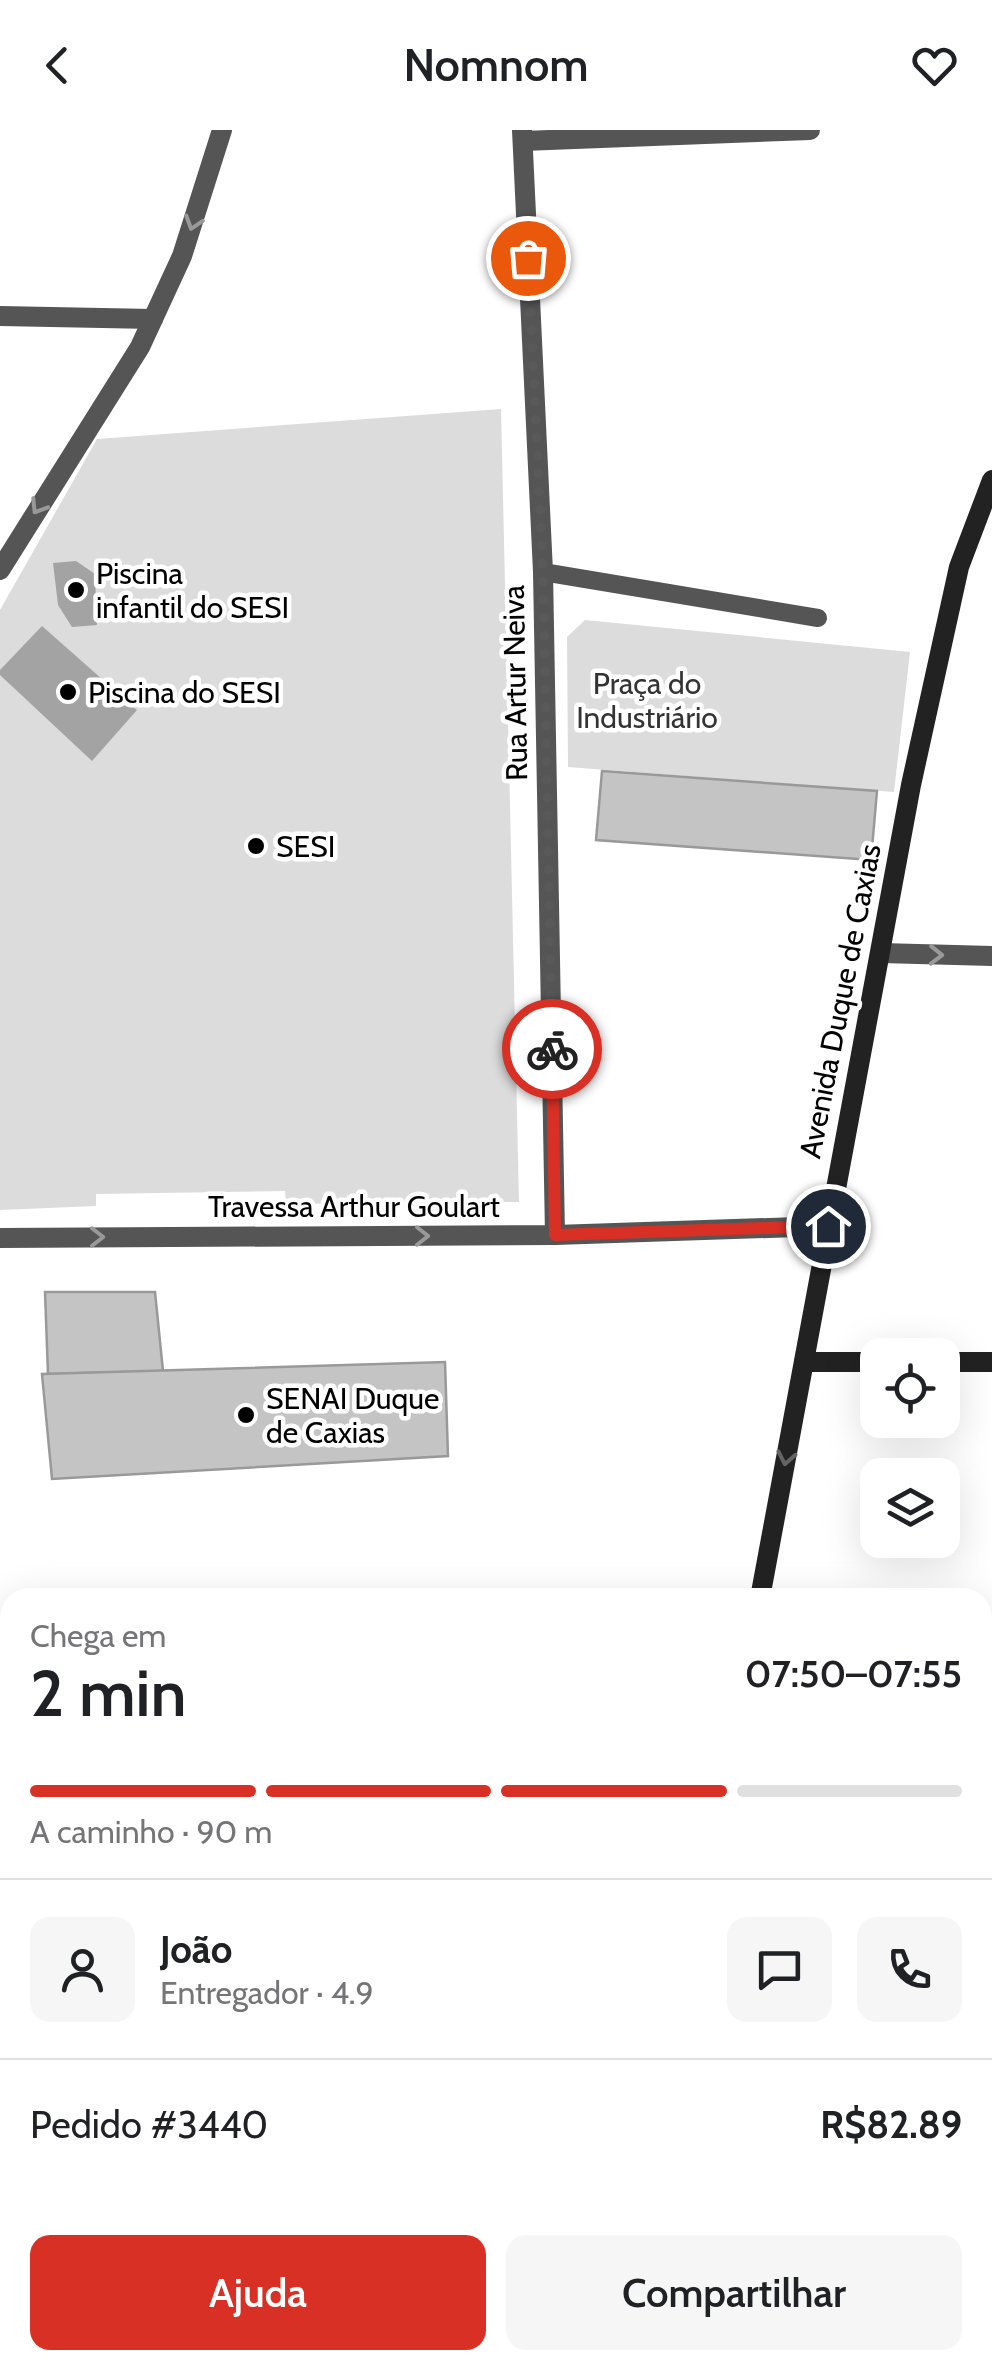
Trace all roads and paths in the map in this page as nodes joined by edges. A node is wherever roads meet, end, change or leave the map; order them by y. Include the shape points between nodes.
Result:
1 (222, 130) edge
2 (810, 130) edge
3 (522, 136) edge
4 (0, 316) edge
5 (153, 319) junction
6 (990, 491) edge
7 (0, 570) edge
8 (543, 572) junction
9 (818, 618) dead end
10 (881, 952) junction
11 (992, 956) edge
12 (828, 1226) junction
13 (555, 1235) junction
14 (0, 1238) edge
15 (804, 1362) junction
16 (860, 1362) edge
17 (960, 1362) edge
18 (992, 1362) edge
19 (762, 1588) edge

1 -> 5 street via 182,256
2 - 3 street
3 - 8 street, Rua Artur Neiva
4 - 5 street
5 -> 7 street
6 - 10 main road, Avenida Duque de Caxias via 959,568
8 - 9 lane
8 - 13 street, Rua Artur Neiva
10 -> 11 street
10 - 12 main road, Avenida Duque de Caxias
12 - 13 street, Travessa Arthur Goulart
12 - 15 main road, Avenida Duque de Caxias
14 -> 13 street, Travessa Arthur Goulart
15 - 16 main road
15 -> 19 main road, Avenida Duque de Caxias
17 - 18 main road

